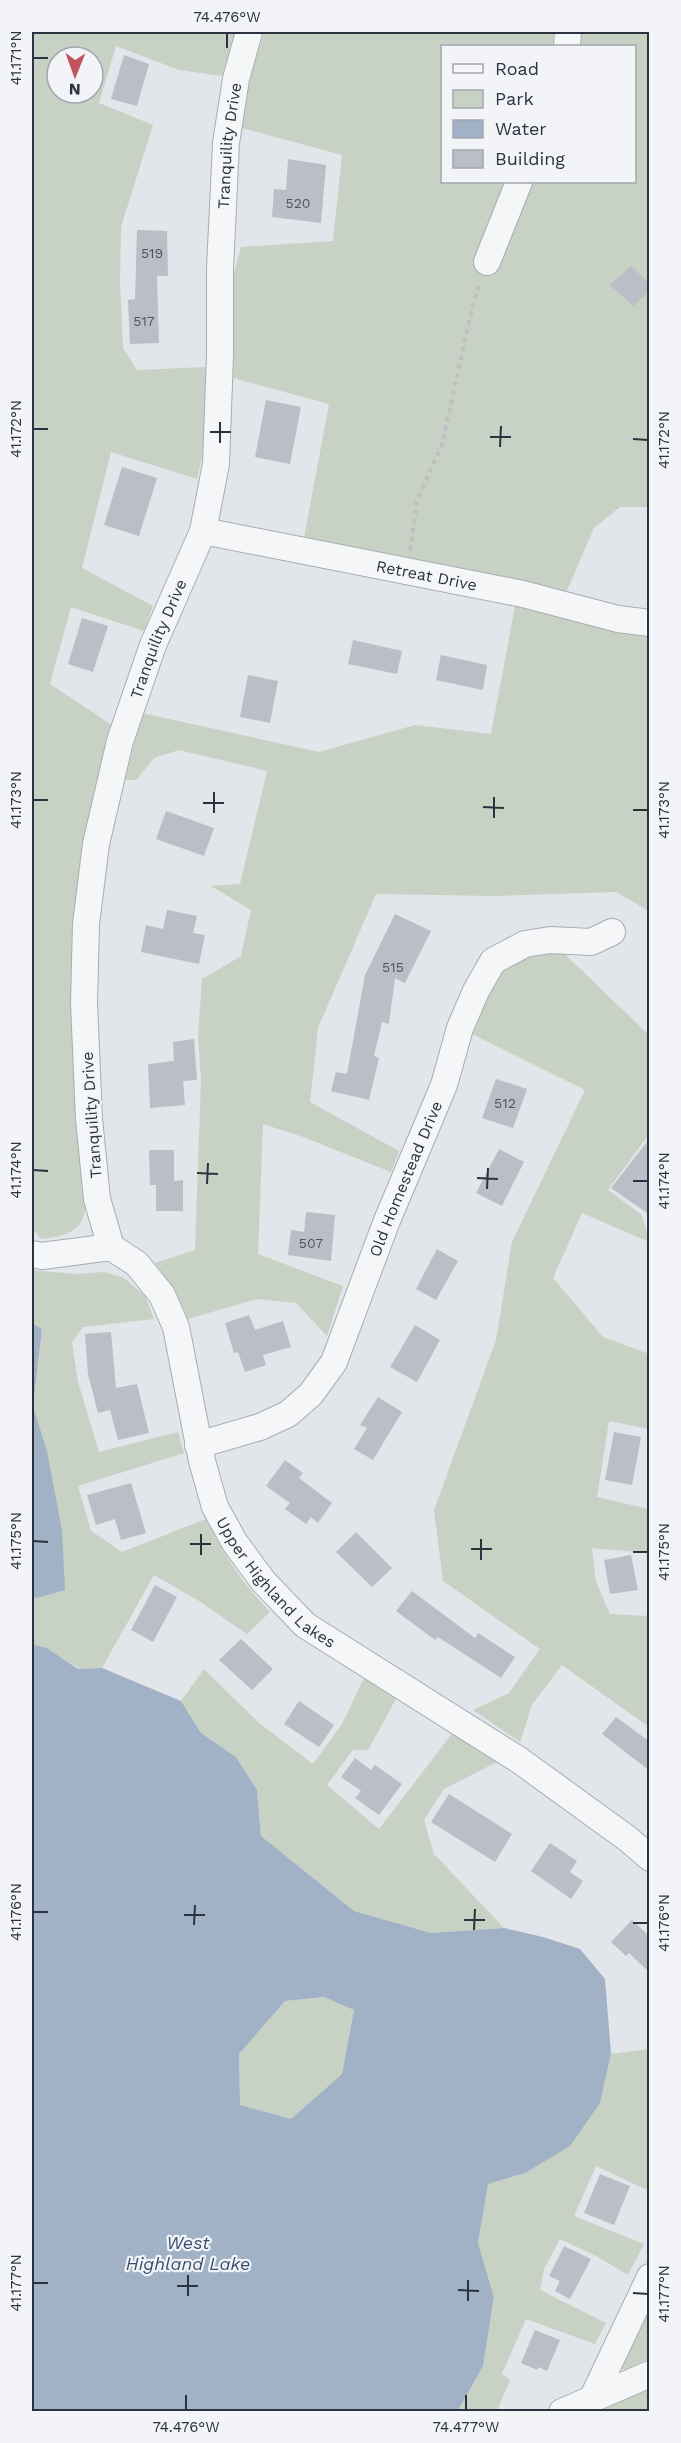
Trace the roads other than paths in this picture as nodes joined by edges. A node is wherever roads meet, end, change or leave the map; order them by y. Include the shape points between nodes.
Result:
1 (249, 32) edge
2 (519, 183) edge
3 (487, 262) road end
4 (203, 531) junction
5 (650, 623) edge
6 (612, 932) dead end
7 (111, 1248) junction
8 (32, 1254) edge
9 (198, 1445) junction
10 (650, 1858) edge
11 (650, 2277) edge
12 (650, 2374) edge
13 (593, 2397) junction
14 (562, 2412) edge

1 - 4 street, Tranquility Drive via 236,79 226,142 216,464
2 - 3 street
4 - 5 street, Retreat Drive
4 - 7 street, Tranquility Drive via 135,691 105,796 94,856 86,924 84,1003 88,1096 97,1199
6 - 9 street, Old Homestead Drive via 591,942 550,940 525,944 493,961 460,1028 444,1084 334,1362 311,1394 288,1414 260,1427
7 - 8 street
7 - 9 street, Upper Highland Lakes via 137,1263 162,1295 176,1327
9 - 10 street, Upper Highland Lakes via 215,1507 235,1543 263,1581 305,1625 519,1760
11 - 13 street
12 - 13 street
13 - 14 street

